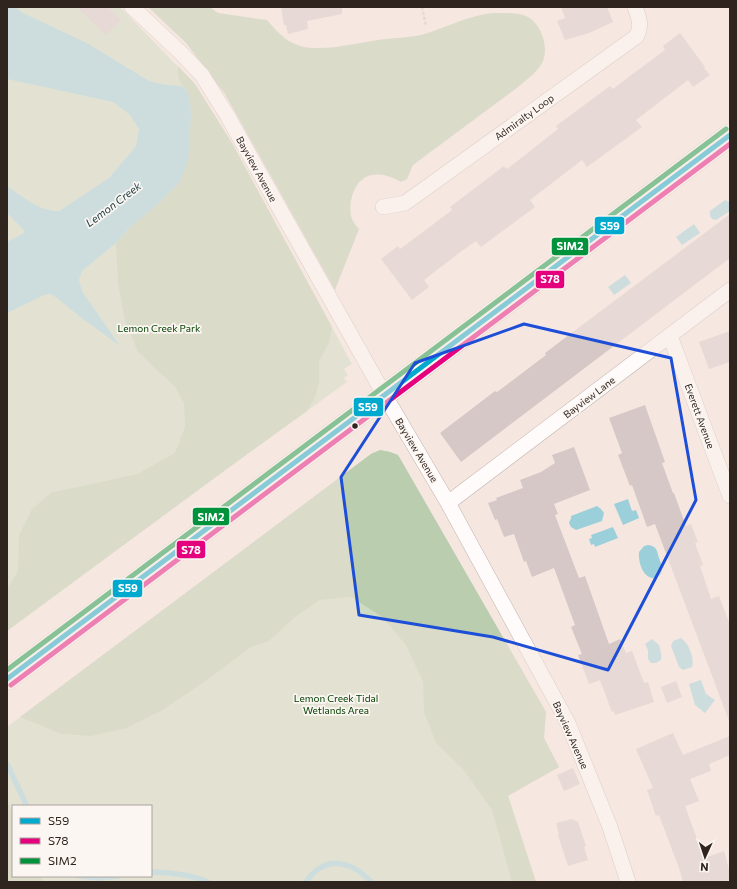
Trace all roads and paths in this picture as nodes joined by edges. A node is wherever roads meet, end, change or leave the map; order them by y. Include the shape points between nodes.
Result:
1 (132, 7) edge
2 (422, 7) edge
3 (635, 7) edge
4 (426, 26) dead end
5 (730, 135) edge
6 (383, 207) dead end
7 (730, 290) edge
8 (670, 336) junction
9 (385, 396) junction
10 (730, 496) edge
11 (448, 503) junction
12 (7, 679) edge
13 (628, 882) edge

1 - 9 street, Bayview Avenue via 202,75
2 - 4 path
3 - 6 street, Admiralty Loop via 640,21 637,36 405,203
5 - 9 main road
7 - 8 street, Bayview Lane
8 - 10 street, Everett Avenue
8 - 11 street, Bayview Lane
9 - 11 street, Bayview Avenue
9 - 12 main road
11 - 13 street, Bayview Avenue via 568,723 610,827

